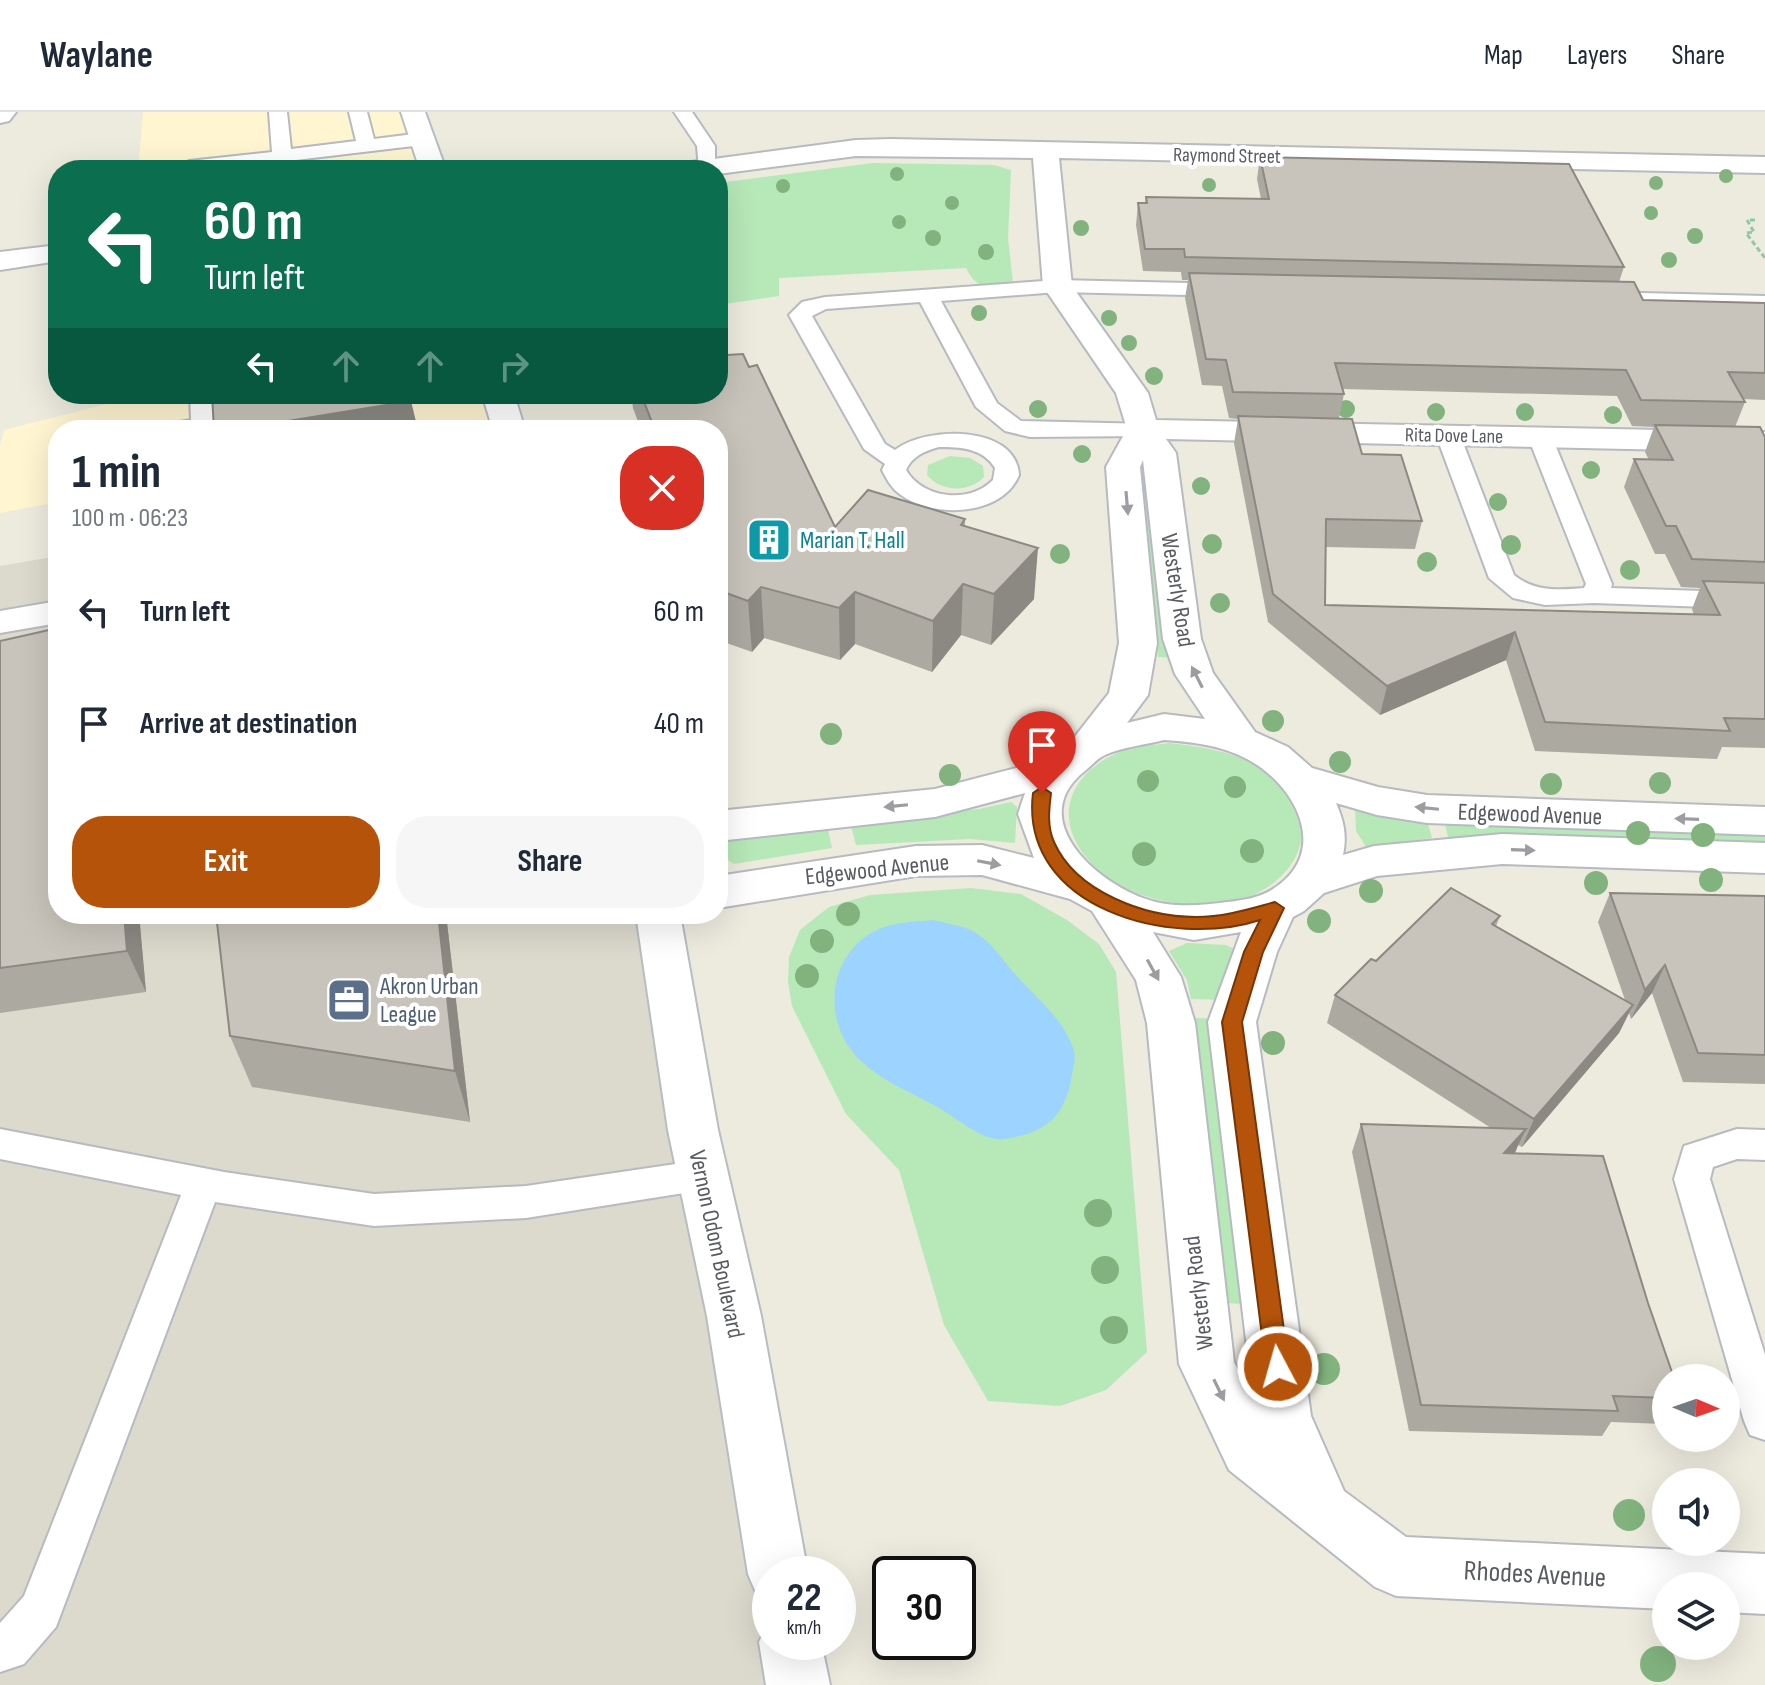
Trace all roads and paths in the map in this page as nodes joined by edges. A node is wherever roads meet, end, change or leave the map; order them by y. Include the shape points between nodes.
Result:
1 (4, 112) edge
2 (278, 112) edge
3 (358, 112) edge
4 (413, 112) edge
5 (683, 112) edge
6 (0, 116) edge
7 (422, 139) junction
8 (366, 146) junction
9 (1045, 151) junction
10 (282, 156) junction
11 (248, 160) edge
12 (424, 160) edge
13 (702, 160) edge
14 (728, 165) edge
15 (1765, 165) edge
16 (1755, 220) dead end
17 (48, 254) edge
18 (1765, 258) edge
19 (0, 261) edge
20 (1058, 286) junction
21 (1252, 290) edge
22 (927, 295) junction
23 (1578, 298) edge
24 (1765, 302) edge
25 (1143, 429) junction
26 (1030, 430) junction
27 (1448, 435) junction
28 (1540, 437) junction
29 (1765, 442) edge
30 (991, 449) junction
31 (897, 461) junction
32 (1594, 595) junction
33 (1765, 601) edge
34 (48, 614) edge
35 (0, 622) edge
36 (1241, 741) junction
37 (1091, 742) junction
38 (1054, 772) junction
39 (1299, 778) junction
40 (1765, 821) edge
41 (728, 825) edge
42 (1765, 858) edge
43 (728, 890) edge
44 (1096, 895) junction
45 (1292, 895) junction
46 (660, 924) edge
47 (0, 1144) edge
48 (1765, 1145) edge
49 (703, 1175) junction
50 (204, 1183) junction
51 (1765, 1421) edge
52 (1322, 1511) junction
53 (775, 1556) edge
54 (1765, 1584) edge
55 (0, 1649) edge
56 (793, 1660) edge
57 (798, 1685) edge

1 - 6 street
2 - 10 lane
3 - 8 lane
4 - 7 street
5 - 13 lane via 706,146
7 - 8 lane
7 - 12 street
8 - 10 lane
9 - 14 street, Raymond Street via 856,148
9 - 15 street, Raymond Street
9 - 20 street, Westerly Road
10 - 11 lane
16 - 18 path via 1747,220 1754,232 1746,233
17 - 19 street
20 - 21 lane
20 - 22 lane
20 - 25 street, Westerly Road via 1132,393
22 - 26 lane via 988,407 1013,426
22 - 31 lane via 825,303 800,315 876,449
23 - 24 lane
25 - 26 lane
25 - 27 street, Rita Dove Lane
36 -> 25 street, Westerly Road via 1194,674 1182,639 1159,453
25 -> 37 street, Westerly Road via 1123,467 1138,643 1135,664 1128,695
26 - 30 lane
27 - 28 street, Rita Dove Lane
27 - 32 lane via 1502,578 1512,589 1554,599
28 - 29 street, Rita Dove Lane
28 - 32 lane via 1599,584
30 - 31 lane via 938,440 906,451
30 - 31 lane via 1008,469 1006,479 998,489 970,501 918,496 898,480
32 - 33 lane
34 - 35 street
36 - 37 street via 1204,730 1164,727
36 - 39 street
37 - 38 street
38 -> 41 street via 935,803
38 - 44 street via 1042,793 1039,817 1045,841 1059,865
40 -> 39 street, Edgewood Avenue via 1427,809
39 - 45 street via 1318,802 1326,830 1323,857
45 -> 42 street, Edgewood Avenue via 1374,861 1459,851
43 -> 44 street, Edgewood Avenue via 916,861 982,860
44 - 45 street via 1152,919 1195,924 1238,920
44 -> 52 street, Westerly Road via 1158,977 1171,1023 1207,1364 1249,1451
45 - 52 street via 1254,952 1232,1022 1283,1416
46 - 49 street, Vernon Odom Boulevard
47 - 50 lane
48 - 51 lane via 1737,1144 1697,1157 1692,1179
49 - 50 lane via 526,1202 374,1210
49 - 53 street, Vernon Odom Boulevard via 734,1316
50 - 55 lane via 40,1611 8,1648
52 - 54 street, Rhodes Avenue via 1396,1566
56 - 57 street

